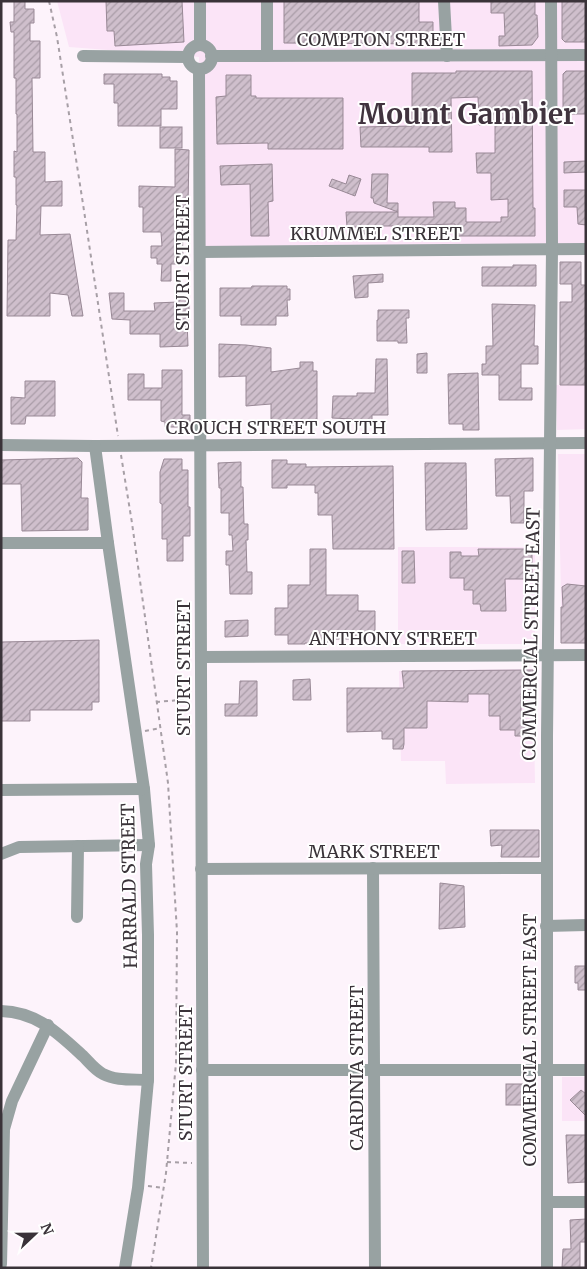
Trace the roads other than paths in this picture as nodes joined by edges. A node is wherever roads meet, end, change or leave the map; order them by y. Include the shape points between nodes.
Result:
1 (200, 1) edge
2 (267, 1) edge
3 (444, 1) edge
4 (551, 1) edge
5 (200, 45) junction
6 (586, 55) edge
7 (83, 56) dead end
8 (212, 56) junction
9 (267, 56) junction
10 (447, 56) junction
11 (551, 56) junction
12 (188, 57) junction
13 (199, 69) junction
14 (552, 249) junction
15 (586, 249) edge
16 (200, 252) junction
17 (586, 443) edge
18 (200, 444) junction
19 (550, 444) junction
20 (1, 445) edge
21 (95, 446) junction
22 (1, 543) edge
23 (108, 543) junction
24 (548, 655) junction
25 (586, 655) edge
26 (201, 657) junction
27 (144, 789) junction
28 (1, 790) edge
29 (149, 845) junction
30 (78, 846) junction
31 (1, 854) edge
32 (373, 868) junction
33 (546, 868) junction
34 (202, 869) junction
35 (77, 918) dead end
36 (586, 925) edge
37 (546, 926) junction
38 (1, 1011) edge
39 (48, 1025) junction
40 (202, 1070) junction
41 (374, 1070) junction
42 (546, 1070) junction
43 (586, 1070) edge
44 (148, 1080) junction
45 (547, 1202) junction
46 (586, 1202) edge
47 (1, 1264) edge
48 (125, 1268) edge
49 (203, 1268) edge
50 (375, 1268) edge
51 (547, 1268) edge

1 - 5 street
2 - 9 street
3 - 10 street
4 - 11 street, COMMERCIAL STREET EAST
5 - 8 street
5 - 12 street via 192,47
6 - 11 street, COMPTON STREET
7 - 12 street
8 - 9 street, COMPTON STREET
8 - 13 street via 210,64
9 - 10 street, COMPTON STREET
10 - 11 street, COMPTON STREET
11 - 14 street, COMMERCIAL STREET EAST
12 - 13 street via 190,64
13 - 16 street, STURT STREET
14 - 15 street, KRUMMEL STREET
14 - 16 street, KRUMMEL STREET
14 - 19 street, COMMERCIAL STREET EAST
16 - 18 street, STURT STREET
17 - 19 street, CROUCH STREET SOUTH
18 - 19 street, CROUCH STREET SOUTH
18 - 21 street, CROUCH STREET SOUTH
18 - 26 street, STURT STREET
19 - 24 street, COMMERCIAL STREET EAST
20 - 21 street, CROUCH STREET SOUTH
21 - 23 street, HARRALD STREET
22 - 23 street
23 - 27 street, HARRALD STREET
24 - 25 street, ANTHONY STREET
24 - 26 street, ANTHONY STREET
24 - 33 street, COMMERCIAL STREET EAST
26 - 34 street, STURT STREET
27 - 28 street
27 - 29 street, HARRALD STREET
29 - 30 street
29 - 44 street, HARRALD STREET via 146,864
30 - 31 street via 19,847
30 - 35 street
32 - 33 street, MARK STREET
32 - 34 street, MARK STREET
32 - 41 street, CARDINIA STREET
33 - 37 street, COMMERCIAL STREET EAST
34 - 40 street, STURT STREET
36 - 37 street
37 - 42 street, COMMERCIAL STREET EAST
38 - 39 street via 30,1016
39 - 44 street via 101,1073 114,1078
39 - 47 street via 12,1101 4,1129
40 - 41 street
40 - 49 street, STURT STREET
41 - 42 street
41 - 50 street, CARDINIA STREET
42 - 43 street
42 - 45 street, COMMERCIAL STREET EAST
44 - 48 street, HARRALD STREET via 138,1188
45 - 46 street
45 - 51 street, COMMERCIAL STREET EAST

